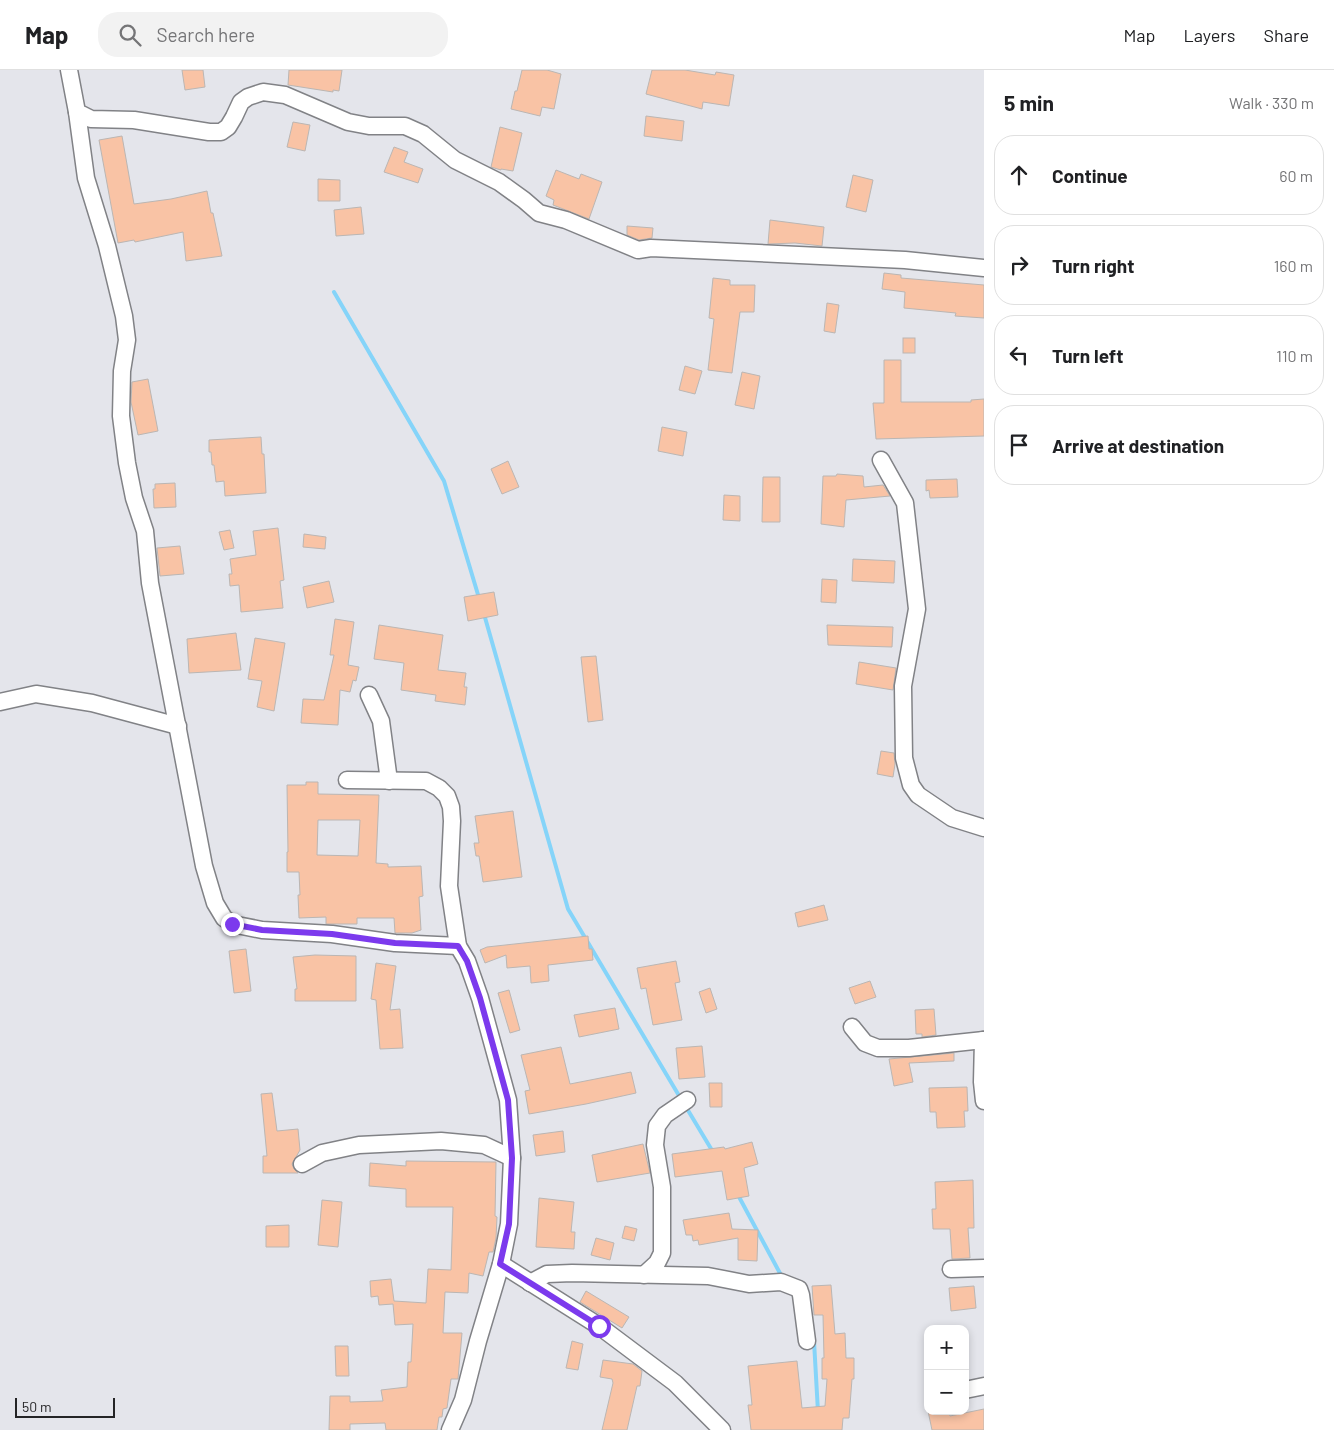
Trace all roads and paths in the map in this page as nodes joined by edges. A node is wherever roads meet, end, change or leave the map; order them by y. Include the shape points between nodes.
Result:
1 (68, 70) edge
2 (84, 115) junction
3 (984, 268) edge
4 (880, 460) dead end
5 (369, 695) dead end
6 (0, 702) edge
7 (178, 726) junction
8 (347, 780) dead end
9 (388, 781) junction
10 (984, 828) edge
11 (458, 946) junction
12 (852, 1027) dead end
13 (983, 1040) edge
14 (687, 1100) dead end
15 (984, 1101) edge
16 (512, 1158) junction
17 (302, 1164) dead end
18 (500, 1264) junction
19 (984, 1268) edge
20 (951, 1269) dead end
21 (644, 1275) junction
22 (530, 1283) junction
23 (807, 1341) dead end
24 (984, 1386) edge
25 (969, 1389) edge
26 (450, 1430) edge
27 (722, 1430) edge

1 - 2 street
2 - 3 street via 221,132 228,127 241,102 248,96 263,92 285,95 348,122 369,126 405,126 423,134 455,160 499,182 539,213 566,220 638,250 793,254
2 - 7 street via 79,131 86,178 107,246 127,340 122,371 121,416 127,463 145,530 150,583
4 - 10 street via 905,503 917,609 903,686 904,758 911,785 918,796 952,818
5 - 9 street via 381,721
6 - 7 street via 36,694 92,703
7 - 11 street via 204,866 215,903 224,918 232,924 262,930
8 - 9 street
9 - 11 street via 426,781 447,796 452,821 449,886
11 - 16 street via 480,998 508,1100
12 - 13 street via 865,1043 878,1048
13 - 15 street
14 - 21 street via 657,1126 655,1145 662,1187 662,1253
16 - 17 street via 484,1146 441,1141 359,1145 322,1153
16 - 18 street via 509,1224
18 - 22 street
18 - 26 street via 463,1400
19 - 20 street
21 - 22 street via 547,1274
21 - 23 street via 708,1276 749,1284 780,1282 792,1285 799,1289 801,1295
22 - 27 street via 599,1326 675,1383
24 - 25 street

